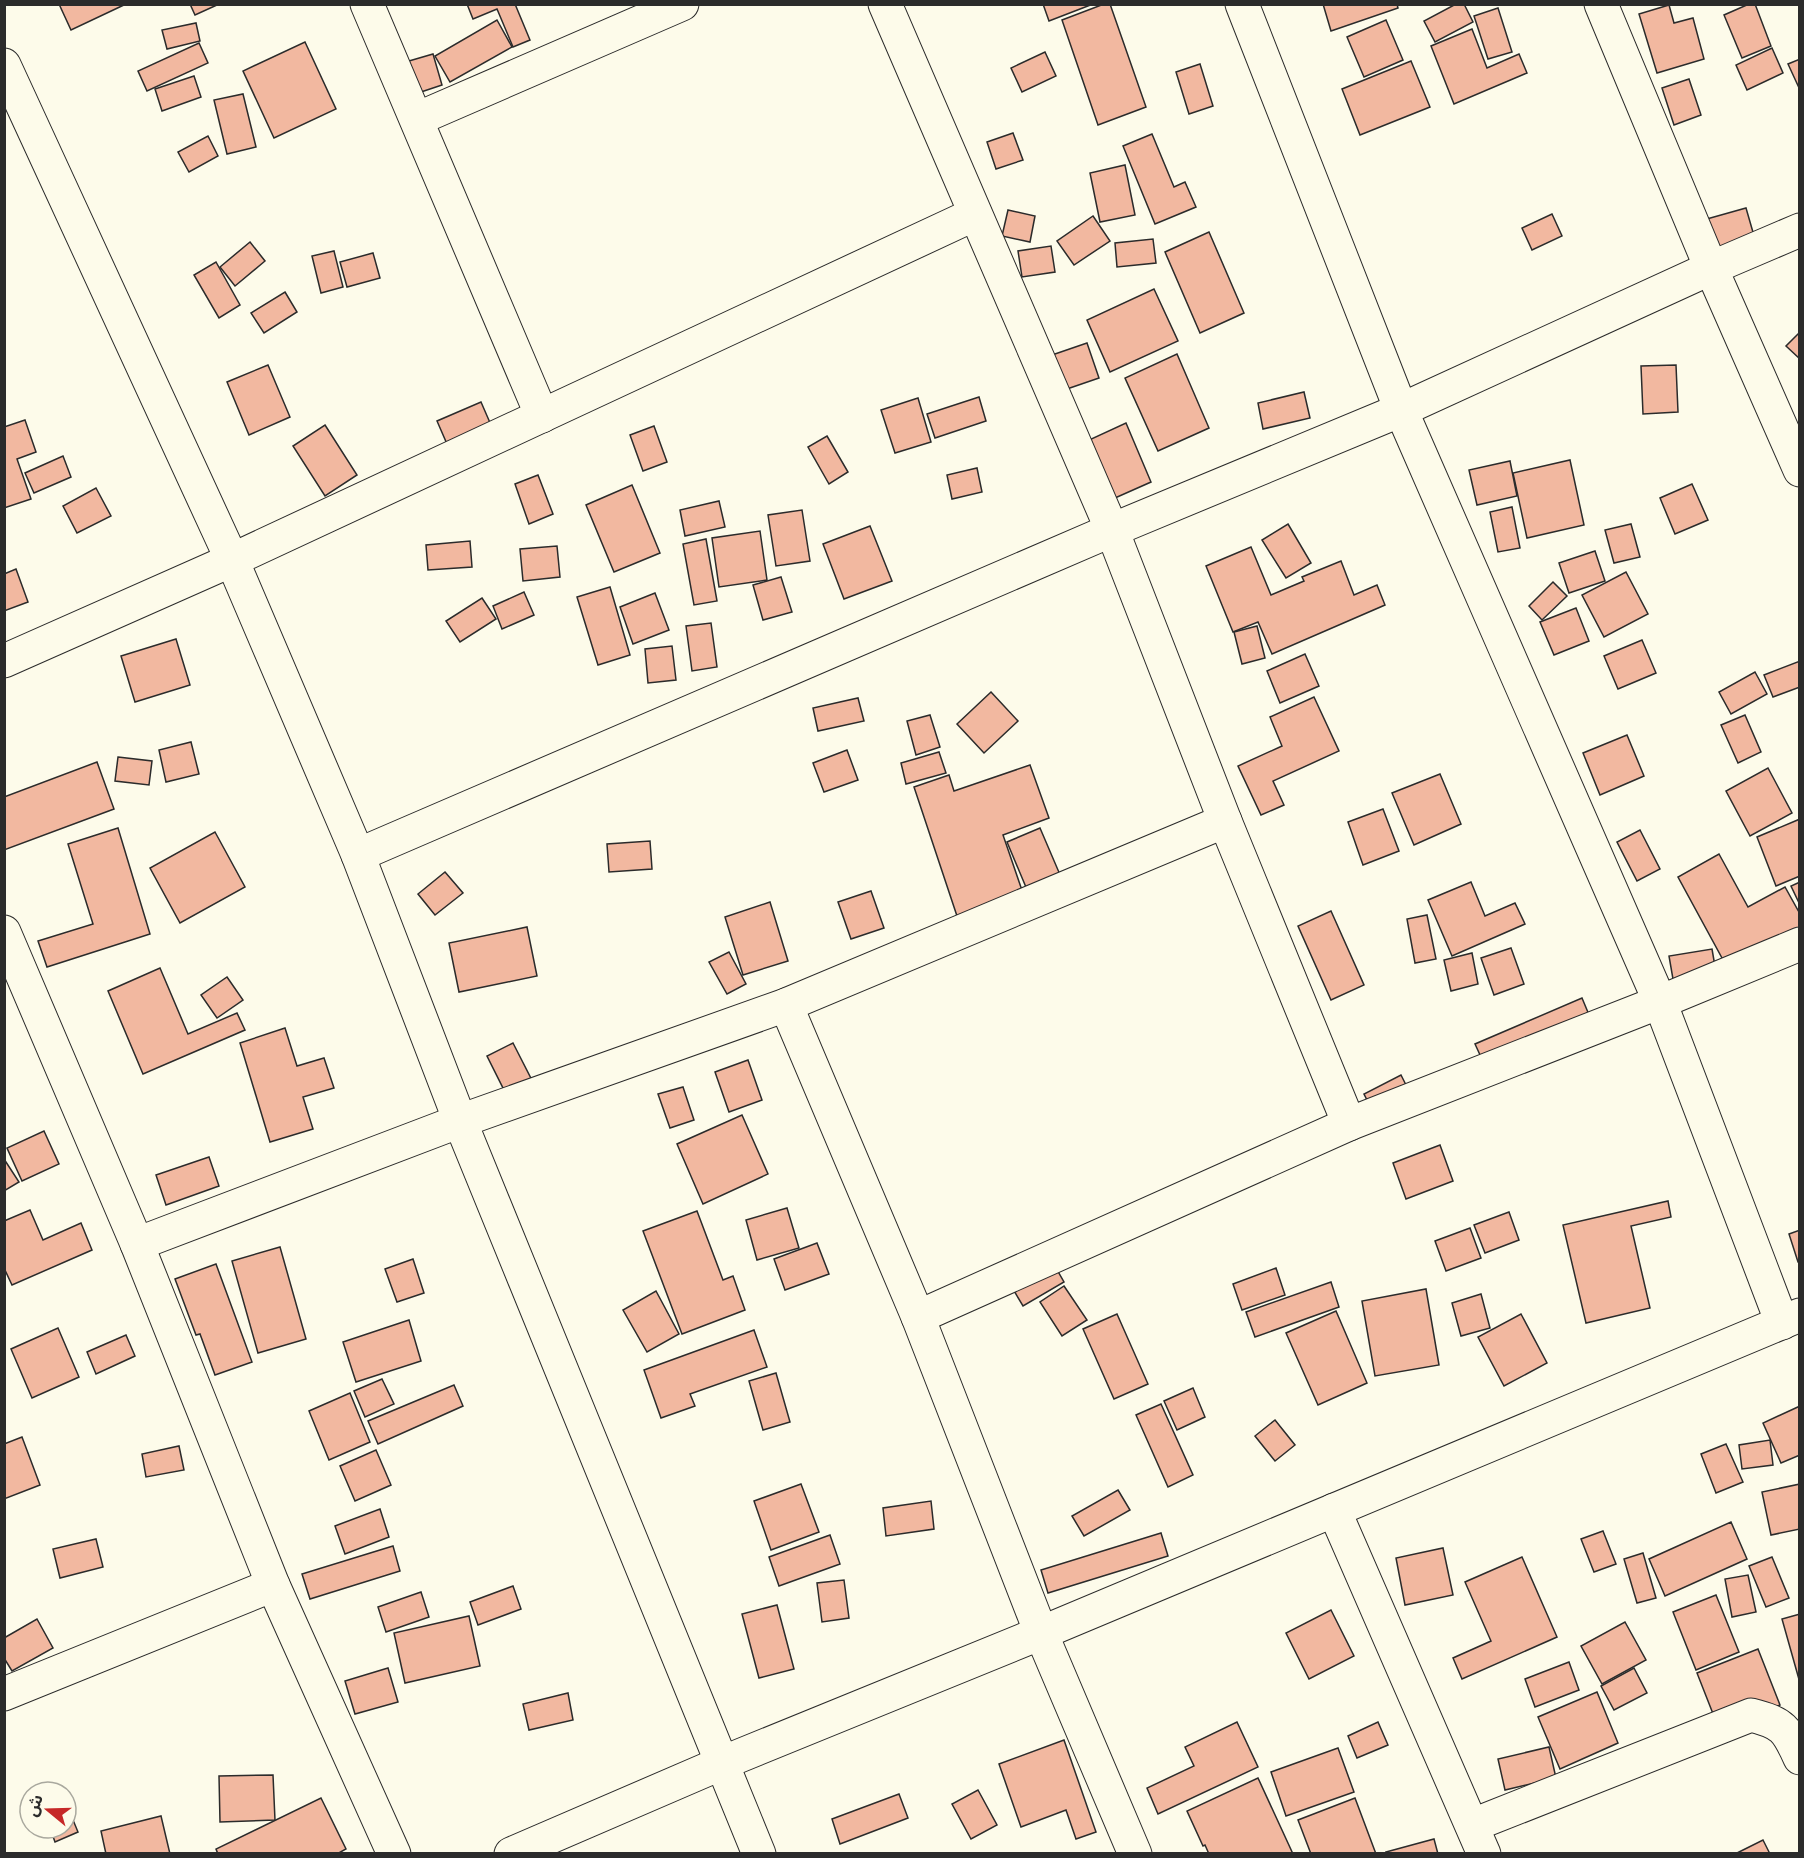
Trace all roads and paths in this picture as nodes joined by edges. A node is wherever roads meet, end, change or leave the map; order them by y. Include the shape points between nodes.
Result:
1 (367, 4) edge
2 (681, 4) edge
3 (885, 4) edge
4 (1242, 4) edge
5 (1601, 4) edge
6 (4, 65) edge
7 (417, 119) junction
8 (975, 214) junction
9 (1800, 230) edge
10 (1711, 268) junction
11 (1401, 410) junction
12 (542, 416) junction
13 (1800, 470) edge
14 (1112, 530) junction
15 (232, 560) junction
16 (4, 660) edge
17 (1225, 821) junction
18 (358, 855) junction
19 (4, 932) edge
20 (1800, 944) edge
21 (12, 970) edge
22 (1660, 1002) junction
23 (786, 1005) junction
24 (460, 1121) junction
25 (1349, 1124) junction
26 (137, 1244) junction
27 (918, 1317) junction
28 (1791, 1319) edge
29 (1334, 1510) junction
30 (273, 1585) junction
31 (1041, 1634) junction
32 (4, 1694) edge
33 (1800, 1758) edge
34 (722, 1763) junction
35 (1478, 1839) edge
36 (394, 1854) edge
37 (510, 1854) edge
38 (759, 1854) edge
39 (1135, 1854) edge

1 - 7 street
2 - 7 street
3 - 8 street
4 - 11 street
5 - 10 street
6 - 15 street
7 - 12 street
8 - 12 street
8 - 14 street
9 - 10 street
10 - 11 street
10 - 13 street
11 - 14 street
11 - 22 street
12 - 15 street
14 - 17 street
14 - 18 street
15 - 16 street
15 - 18 street
17 - 23 street
17 - 25 street
18 - 24 street
19 - 21 street
20 - 22 street
21 - 26 street
22 - 25 street
22 - 28 street
23 - 24 street
23 - 27 street
24 - 26 street
24 - 34 street
25 - 27 street
26 - 30 street
27 - 31 street
28 - 29 street
29 - 31 street
29 - 35 street
30 - 32 street
30 - 36 street
31 - 34 street
31 - 39 street
33 - 35 street via 1789,1735 1773,1721 1750,1715
34 - 37 street
34 - 38 street

